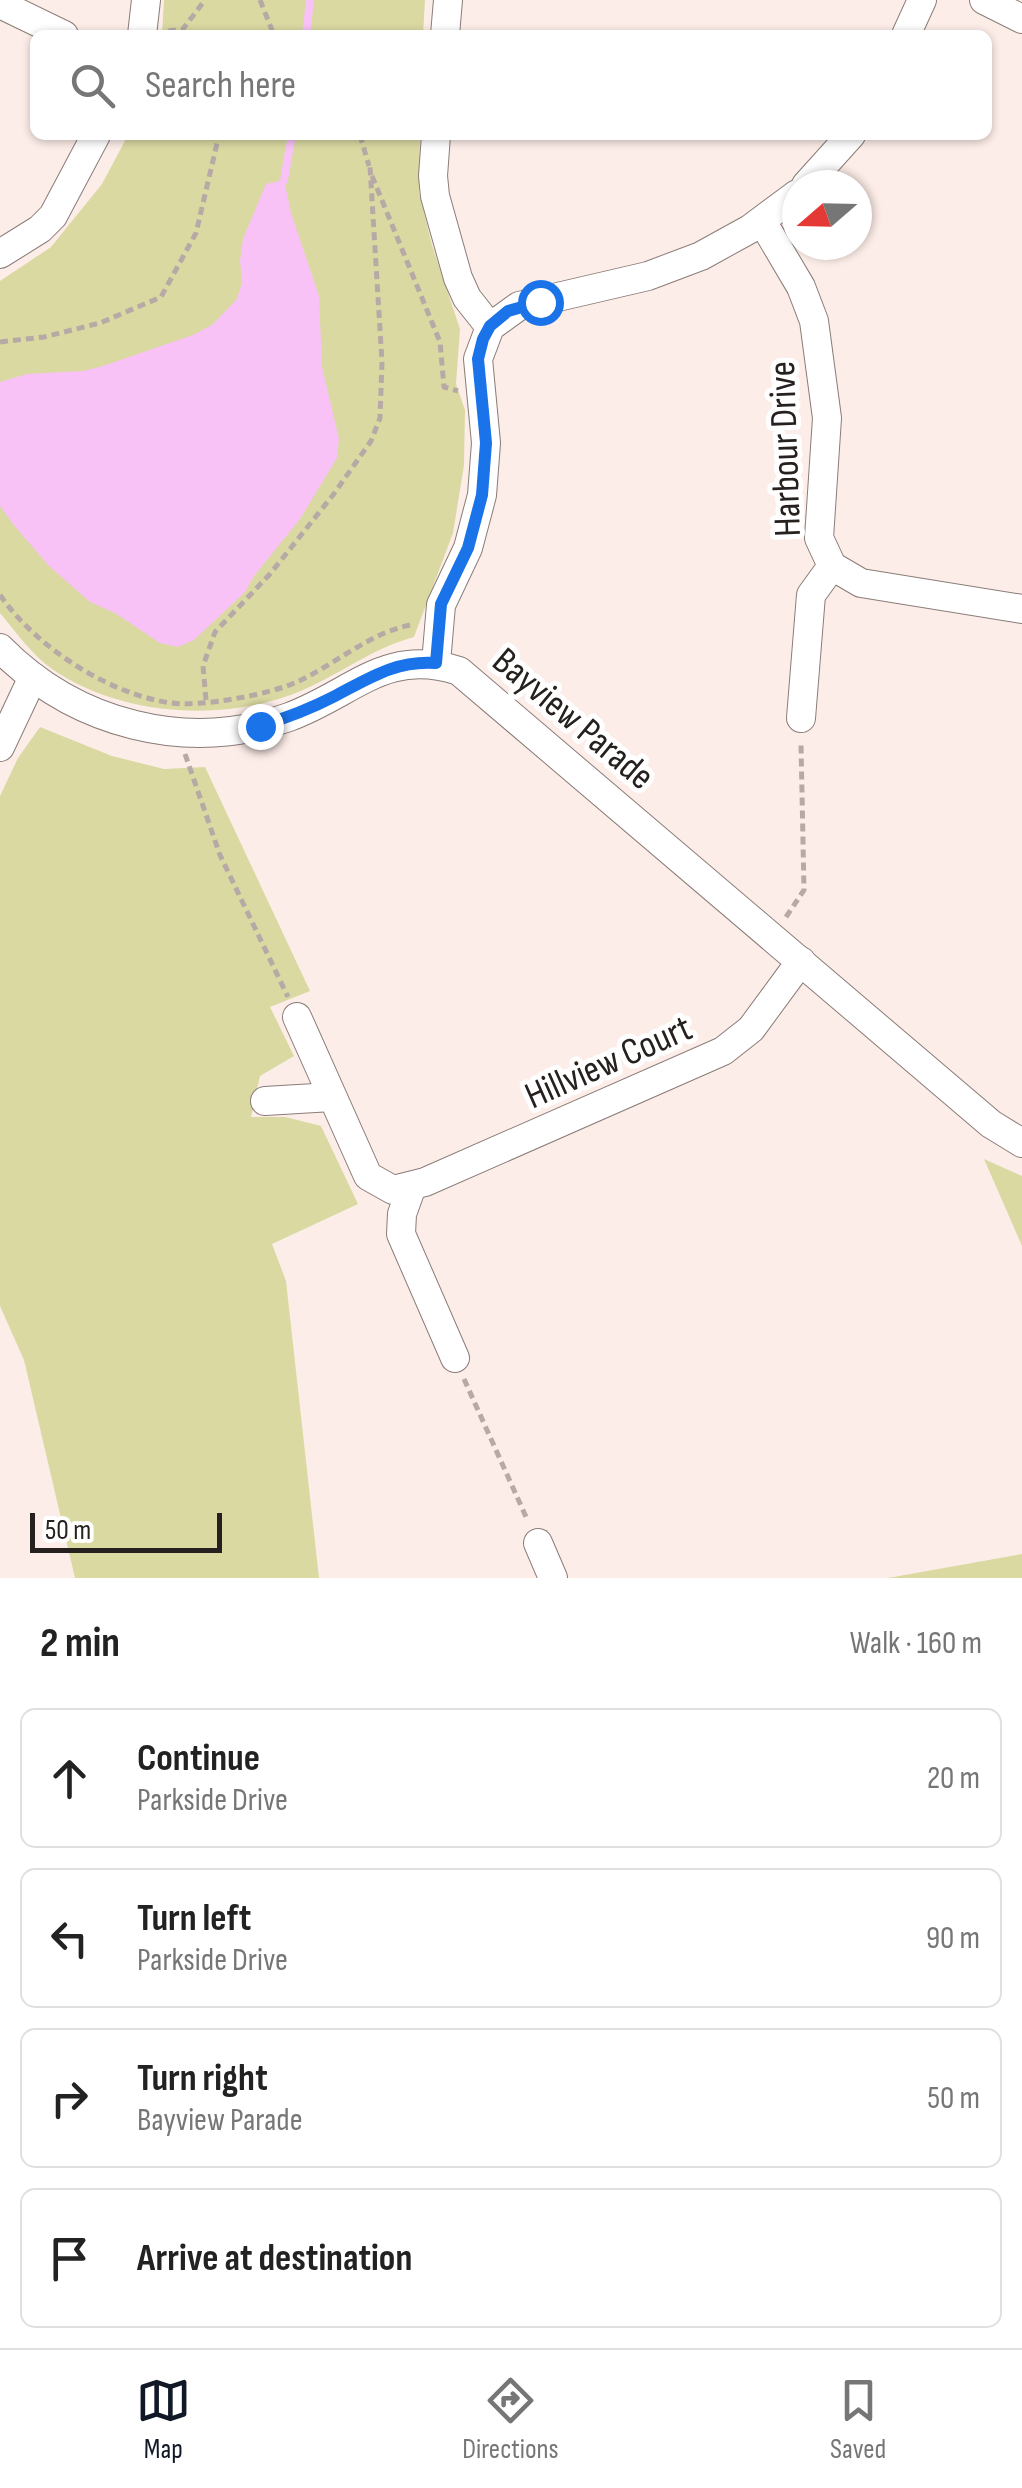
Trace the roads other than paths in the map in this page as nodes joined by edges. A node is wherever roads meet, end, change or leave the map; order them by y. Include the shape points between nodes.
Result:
1 (146, 0) edge
2 (448, 0) edge
3 (922, 0) edge
4 (984, 0) edge
5 (0, 4) edge
6 (1022, 18) edge
7 (54, 30) edge
8 (143, 30) edge
9 (445, 30) edge
10 (908, 30) edge
11 (93, 140) edge
12 (436, 140) edge
13 (846, 140) edge
14 (820, 170) edge
15 (782, 206) edge
16 (762, 221) junction
17 (0, 254) edge
18 (490, 326) junction
19 (832, 566) junction
20 (1022, 609) edge
21 (0, 648) edge
22 (436, 663) junction
23 (32, 677) junction
24 (801, 718) road end
25 (0, 747) edge
26 (801, 961) junction
27 (297, 1017) road end
28 (332, 1097) junction
29 (265, 1101) dead end
30 (1022, 1143) edge
31 (412, 1186) junction
32 (455, 1358) road end
33 (538, 1543) road end
34 (553, 1578) edge

1 - 8 street
2 - 9 street
3 - 10 street
4 - 6 street
5 - 7 street
11 - 17 street via 53,216
12 - 18 street via 435,196 458,278
13 - 14 street
15 - 16 street
16 - 18 street via 673,268 519,306
16 - 19 street, Harbour Drive via 802,286 817,336 827,418 819,538
18 - 22 street via 478,359 486,443 482,495 468,548 441,604
19 - 20 street, Harbour Drive via 861,582
19 - 24 street, Harbour Drive via 811,594
21 - 23 street, Bayview Parade
22 - 23 street, Bayview Parade via 388,668 290,717 178,750
22 - 26 street, Bayview Parade via 466,674
23 - 25 street
26 - 30 street, Bayview Parade via 991,1124
26 - 31 street, Hillview Court via 751,1029 723,1051
27 - 28 street
28 - 29 street
28 - 31 street via 368,1176 393,1190
31 - 32 street via 402,1234
33 - 34 street

